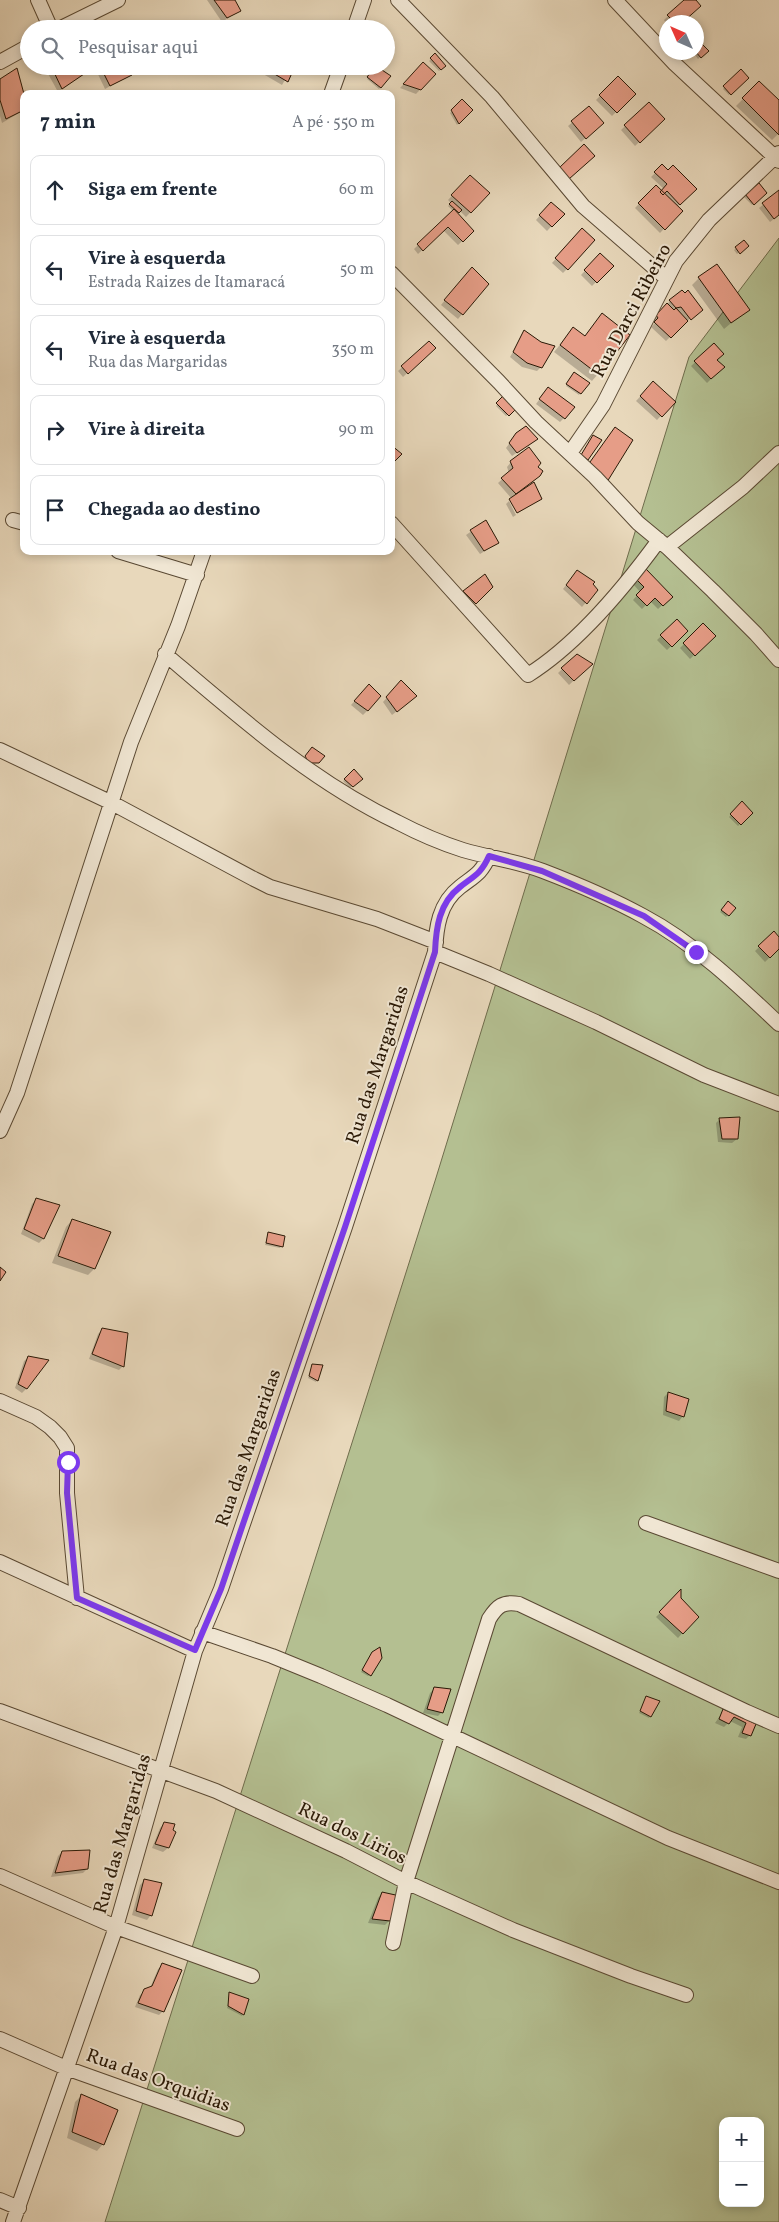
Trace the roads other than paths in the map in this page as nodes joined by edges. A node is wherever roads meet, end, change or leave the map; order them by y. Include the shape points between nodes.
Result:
1 (38, 0) edge
2 (118, 0) edge
3 (364, 0) edge
4 (398, 0) edge
5 (615, 0) edge
6 (47, 20) edge
7 (77, 20) edge
8 (357, 20) edge
9 (20, 51) edge
10 (0, 62) edge
11 (338, 75) edge
12 (332, 90) edge
13 (777, 157) edge
14 (395, 277) edge
15 (666, 278) junction
16 (570, 453) junction
17 (779, 453) edge
18 (395, 527) edge
19 (663, 543) junction
20 (131, 555) edge
21 (203, 555) edge
22 (197, 575) junction
23 (166, 654) junction
24 (779, 660) edge
25 (0, 750) edge
26 (112, 803) junction
27 (489, 856) junction
28 (436, 947) junction
29 (779, 1024) edge
30 (779, 1104) edge
31 (0, 1131) edge
32 (0, 1401) edge
33 (646, 1523) dead end
34 (0, 1562) edge
35 (779, 1571) edge
36 (77, 1598) junction
37 (202, 1632) junction
38 (195, 1650) junction
39 (0, 1711) edge
40 (779, 1726) edge
41 (452, 1736) junction
42 (160, 1771) junction
43 (0, 1876) edge
44 (406, 1882) junction
45 (779, 1882) edge
46 (116, 1927) junction
47 (393, 1943) dead end
48 (252, 1976) dead end
49 (686, 1996) dead end
50 (0, 2039) edge
51 (66, 2068) junction
52 (237, 2129) dead end
53 (0, 2200) edge
54 (19, 2208) junction
55 (14, 2222) edge

1 - 6 street
2 - 7 street
3 - 8 street
4 - 15 street via 492,97 583,206
5 - 13 street via 675,64
9 - 10 street
11 - 12 street
13 - 15 street, Rua Darci Ribeiro via 698,233
14 - 16 street
15 - 16 street, Rua Darci Ribeiro via 604,405
16 - 19 street via 638,523
17 - 19 street via 743,487
18 - 19 street via 528,675 564,647 622,591
19 - 24 street
20 - 22 street
21 - 22 street
22 - 23 street
23 - 26 street via 131,742
23 - 27 street via 330,785 407,827 463,850
25 - 26 street
26 - 28 street via 270,886 377,919
26 - 31 street via 17,1093
27 - 28 street, Rua das Margaridas via 480,872 457,888 442,908
27 - 29 street via 542,871 644,916 726,975
28 - 30 street via 704,1075
28 - 37 street, Rua das Margaridas via 345,1227 221,1589
32 - 36 street via 50,1427 67,1448 67,1493
33 - 35 street
34 - 36 street
36 - 38 street
37 - 38 street, Rua das Margaridas
37 - 41 street via 272,1656
38 - 42 street, Rua das Margaridas
39 - 42 street, Rua dos Lirios
40 - 41 street via 509,1602 496,1608 489,1620
41 - 44 street
41 - 45 street via 668,1838
42 - 44 street, Rua dos Lirios via 262,1811
42 - 46 street, Rua das Margaridas
43 - 46 street
44 - 47 street
44 - 49 street, Rua dos Lirios via 513,1930
46 - 48 street
46 - 51 street, Rua das Margaridas
50 - 51 street, Rua das Orquidias
51 - 52 street, Rua das Orquidias
51 - 54 street, Rua das Margaridas
53 - 54 street
54 - 55 street, Rua das Margaridas

